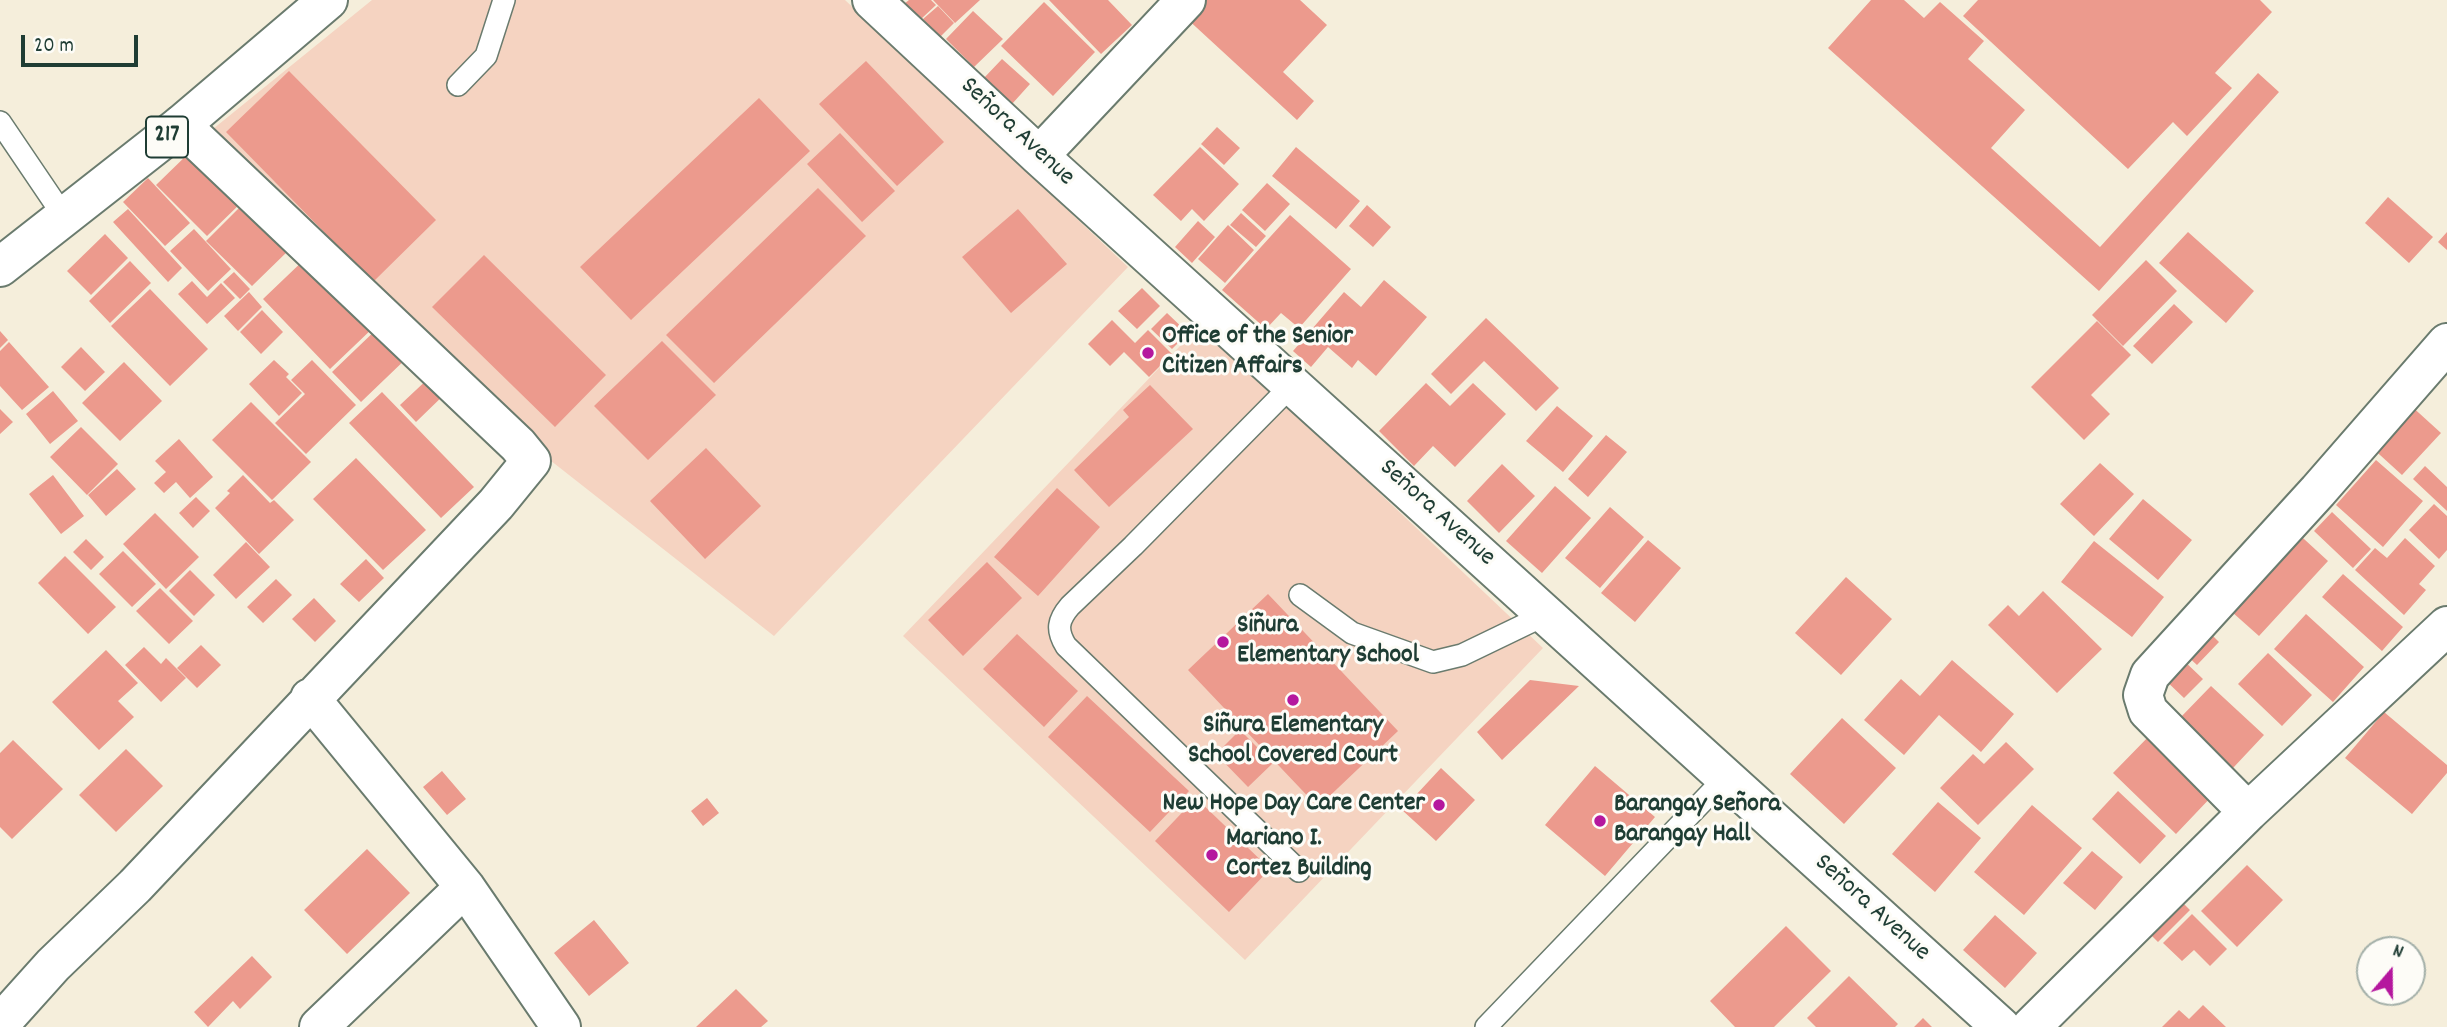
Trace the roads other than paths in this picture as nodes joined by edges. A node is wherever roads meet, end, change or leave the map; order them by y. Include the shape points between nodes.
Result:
1 (328, 0) edge
2 (504, 0) edge
3 (872, 0) edge
4 (1186, 0) edge
5 (458, 85) dead end
6 (0, 122) edge
7 (181, 125) junction
8 (1039, 156) junction
9 (65, 218) junction
10 (0, 267) edge
11 (2447, 344) edge
12 (1292, 384) junction
13 (1300, 595) dead end
14 (1547, 614) junction
15 (2447, 626) edge
16 (310, 698) junction
17 (1726, 777) junction
18 (2248, 812) junction
19 (1299, 871) dead end
20 (465, 887) junction
21 (0, 1024) edge
22 (319, 1027) edge
23 (561, 1027) edge
24 (1486, 1027) edge
25 (2001, 1027) edge
26 (2031, 1027) edge

1 - 7 street, 217
2 - 5 lane via 486,56
3 - 8 street, Señora Avenue
4 - 8 street
6 - 9 lane
7 - 9 street, 217
7 - 16 street via 531,461 496,504
8 - 12 street, Señora Avenue
9 - 10 street, 217
11 - 18 street via 2150,675 2143,695 2148,710
12 - 14 street, Señora Avenue
12 - 19 lane via 1070,606 1058,626 1066,646
13 - 14 lane via 1352,633 1433,662 1462,655
14 - 17 street, Señora Avenue
15 - 18 street
16 - 20 street
16 - 21 street
17 - 24 lane
17 - 25 street, Señora Avenue
18 - 26 street
20 - 22 street
20 - 23 street

